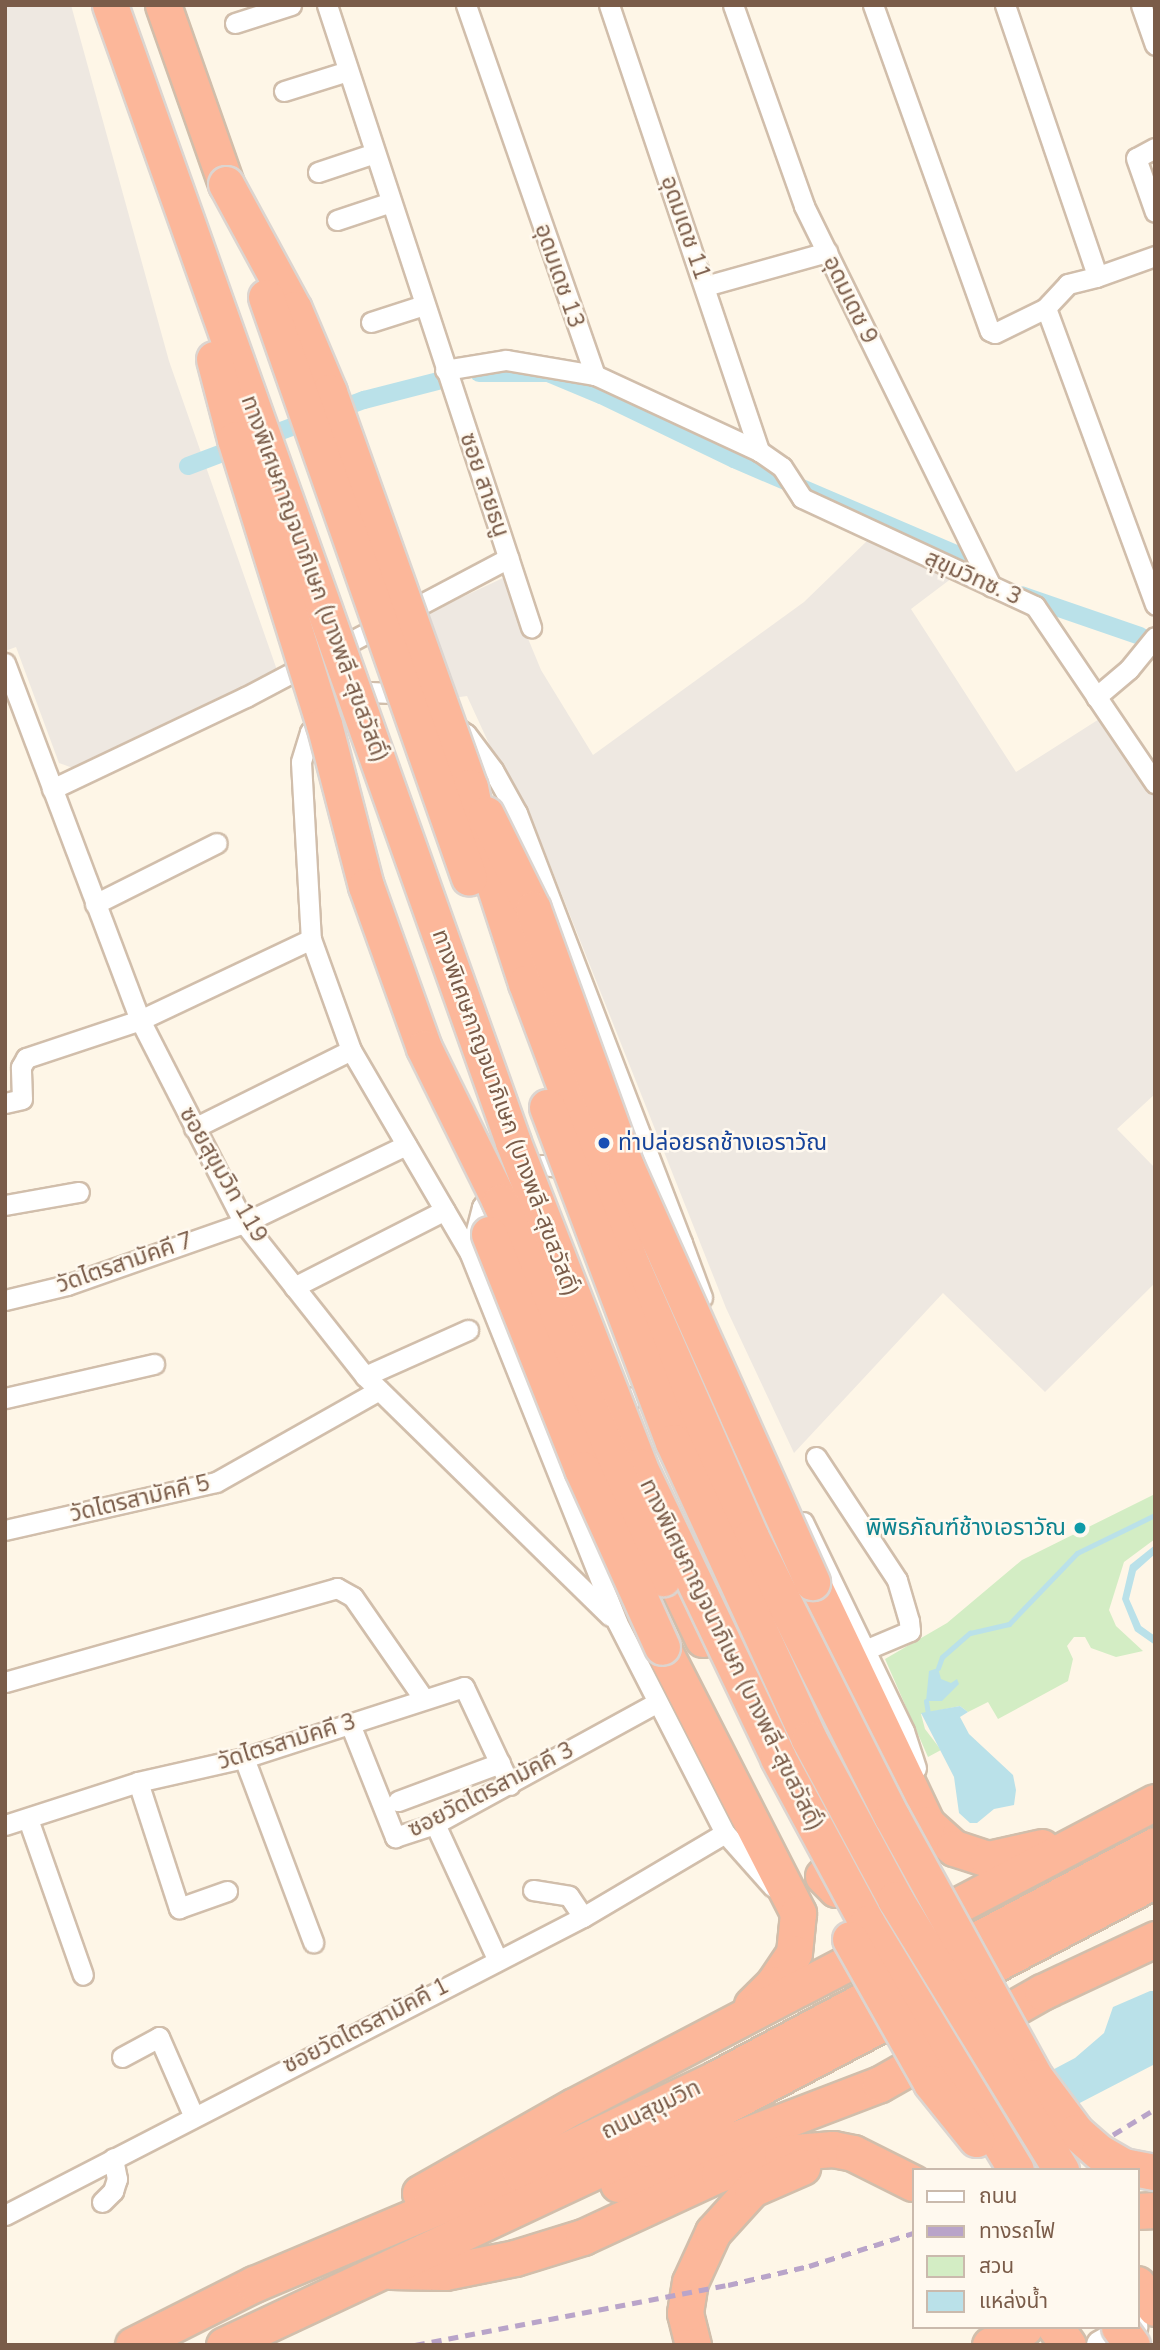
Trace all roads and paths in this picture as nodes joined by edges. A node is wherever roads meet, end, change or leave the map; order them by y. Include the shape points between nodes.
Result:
1 (110, 5) edge
2 (163, 5) edge
3 (291, 5) edge
4 (327, 5) edge
5 (466, 5) edge
6 (609, 5) edge
7 (733, 5) edge
8 (873, 5) edge
9 (1005, 5) edge
10 (1142, 5) edge
11 (235, 23) dead end
12 (1155, 44) edge
13 (348, 71) junction
14 (284, 91) dead end
15 (1155, 148) edge
16 (374, 153) junction
17 (318, 172) dead end
18 (226, 184) junction
19 (391, 202) junction
20 (179, 204) junction
21 (1155, 212) edge
22 (337, 220) dead end
23 (827, 252) junction
24 (1155, 256) edge
25 (1096, 277) junction
26 (705, 286) junction
27 (424, 305) junction
28 (1046, 308) junction
29 (371, 322) dead end
30 (445, 370) junction
31 (596, 375) junction
32 (759, 450) junction
33 (509, 558) junction
34 (988, 580) junction
35 (1155, 605) edge
36 (531, 627) dead end
37 (1155, 638) edge
38 (5, 663) edge
39 (1096, 697) junction
40 (1155, 782) edge
41 (470, 787) junction
42 (52, 789) junction
43 (217, 843) dead end
44 (96, 904) junction
45 (311, 939) junction
46 (140, 1020) junction
47 (424, 1048) junction
48 (351, 1050) junction
49 (5, 1103) edge
50 (194, 1128) junction
51 (406, 1145) junction
52 (79, 1192) dead end
53 (5, 1205) edge
54 (445, 1210) junction
55 (244, 1223) junction
56 (682, 1243) junction
57 (470, 1254) junction
58 (294, 1286) junction
59 (5, 1300) edge
60 (468, 1330) dead end
61 (154, 1364) dead end
62 (731, 1369) junction
63 (365, 1376) junction
64 (379, 1390) junction
65 (5, 1398) edge
66 (598, 1413) junction
67 (542, 1435) junction
68 (816, 1457) dead end
69 (5, 1530) edge
70 (617, 1622) junction
71 (865, 1650) junction
72 (5, 1682) edge
73 (424, 1699) junction
74 (656, 1703) junction
75 (349, 1724) junction
76 (244, 1758) junction
77 (500, 1763) junction
78 (138, 1782) junction
79 (510, 1785) junction
80 (398, 1801) dead end
81 (1148, 1810) edge
82 (27, 1819) junction
83 (435, 1824) junction
84 (927, 1824) junction
85 (5, 1825) edge
86 (725, 1833) junction
87 (1155, 1845) edge
88 (1155, 1880) edge
89 (533, 1890) dead end
90 (227, 1891) dead end
91 (798, 1913) junction
92 (583, 1917) junction
93 (1155, 1939) edge
94 (313, 1942) dead end
95 (497, 1959) junction
96 (83, 1975) dead end
97 (723, 2030) junction
98 (122, 2057) dead end
99 (193, 2115) junction
100 (113, 2158) junction
101 (471, 2166) junction
102 (1012, 2168) edge
103 (1014, 2168) edge
104 (1060, 2168) edge
105 (1134, 2168) edge
106 (897, 2174) edge
107 (102, 2202) dead end
108 (5, 2215) edge
109 (420, 2252) junction
110 (1155, 2266) edge
111 (377, 2271) junction
112 (1139, 2273) edge
113 (254, 2284) junction
114 (1139, 2287) edge
115 (1155, 2308) edge
116 (1155, 2315) edge
117 (1139, 2324) edge
118 (1021, 2329) edge
119 (1056, 2329) edge
120 (1120, 2329) edge
121 (1129, 2329) edge
122 (133, 2345) edge
123 (224, 2345) edge
124 (693, 2345) edge
125 (990, 2345) edge
126 (1068, 2345) edge
127 (1101, 2345) edge
128 (1132, 2345) edge

1 - 20 highway, ทางพิเศษกาญจนาภิเษก (บางพลี-สุขสวัสดิ์), bridge
2 - 18 highway, ทางพิเศษกาญจนาภิเษก (บางพลี-สุขสวัสดิ์)
3 - 11 street
4 - 13 street, ซอย สายธนู
5 - 31 street, อุดมเดช 13
6 - 26 street, อุดมเดช 11
7 - 23 street, อุดมเดช 9 via 804,206
8 - 28 street via 990,331 995,333
9 - 25 street
10 - 12 street
13 - 14 street
13 - 16 street, ซอย สายธนู
15 - 21 street via 1136,158
16 - 17 street
16 - 19 street, ซอย สายธนู
18 - 41 highway, bridge via 312,349
18 - 104 highway, ทางพิเศษกาญจนาภิเษก (บางพลี-สุขสวัสดิ์), bridge via 554,1125 673,1442 808,1739 902,1910
19 - 22 street
19 - 27 street, ซอย สายธนู
20 - 47 highway, bridge via 234,439 324,724 366,886
20 - 103 highway, ทางพิเศษกาญจนาภิเษก (บางพลี-สุขสวัสดิ์), bridge via 513,1142 639,1466 778,1758 867,1923
23 - 26 street
23 - 34 street, อุดมเดช 9
24 - 25 street
25 - 28 street via 1068,284
26 - 32 street, อุดมเดช 11
27 - 29 street
27 - 30 street, ซอย สายธนู
28 - 35 street
30 - 31 street via 506,360
30 - 33 street, ซอย สายธนู
31 - 32 street
32 - 34 street, สุขุมวิทซ. 3 via 782,467 797,492
33 - 36 street
33 - 42 street, ซอย สายธนู via 246,697
34 - 39 street, สุขุมวิทซ. 3 via 1037,608
37 - 39 street via 1129,669
38 - 42 street, ซอยสุขุมวิท 119
39 - 40 street, สุขุมวิทซ. 3
41 - 84 highway, bridge via 518,871 626,1166
41 - 105 highway, bridge via 501,910 632,1266 711,1449 806,1648 934,1897 1035,2077 1076,2132 1099,2152
42 - 44 street, ซอยสุขุมวิท 119
43 - 44 street
44 - 46 street, ซอยสุขุมวิท 119
45 - 46 street
45 - 48 street
45 - 56 street via 301,762 310,732 325,713 370,692 391,693 466,734 517,813
46 - 49 street via 26,1058 21,1067 22,1099
46 - 50 street, ซอยสุขุมวิท 119
47 - 91 highway, bridge via 525,1329 662,1647
47 - 102 highway, bridge via 496,1192 616,1477 743,1738 931,2083 976,2139
48 - 50 street
48 - 51 street
50 - 55 street, ซอยสุขุมวิท 119
51 - 54 street
51 - 55 street, วัดไตรสามัคคี 7
52 - 53 street
54 - 57 street
54 - 58 street
55 - 58 street, ซอยสุขุมวิท 119
55 - 59 street, วัดไตรสามัคคี 7 via 67,1284
56 - 57 street via 612,1183 579,1169 543,1165 520,1168 494,1186 482,1207
56 - 62 street
57 - 67 street
58 - 63 street, ซอยสุขุมวิท 119
60 - 63 street
61 - 65 street
62 - 66 street via 717,1364 705,1367
62 - 71 street
63 - 64 street, ซอยสุขุมวิท 119
64 - 69 street, วัดไตรสามัคคี 5 via 216,1482
64 - 70 street, ซอยสุขุมวิท 119
66 - 67 street
66 - 84 highway via 676,1586 827,1883 836,1889 878,1877 918,1844
67 - 70 street
68 - 71 street via 897,1580 909,1621 910,1631
70 - 74 street
71 - 84 street via 904,1731 923,1789
72 - 73 street via 337,1588 353,1597
73 - 75 street, วัดไตรสามัคคี 3
73 - 77 street, วัดไตรสามัคคี 3 via 468,1689
74 - 79 street, ซอยวัดไตรสามัคคี 3
74 - 86 street
75 - 76 street, วัดไตรสามัคคี 3
75 - 83 street, ซอยวัดไตรสามัคคี 3 via 395,1837
76 - 78 street, วัดไตรสามัคคี 3
76 - 94 street
77 - 79 street, วัดไตรสามัคคี 3
77 - 80 street
78 - 82 street, วัดไตรสามัคคี 3
78 - 90 street via 179,1908
79 - 83 street, ซอยวัดไตรสามัคคี 3
81 - 84 highway via 1033,1851 988,1859 954,1849
81 - 97 highway
81 - 101 highway via 921,1944 630,2097
82 - 85 street, วัดไตรสามัคคี 3
82 - 96 street
83 - 95 street
86 - 91 street
86 - 92 street, ซอยวัดไตรสามัคคี 1
87 - 113 highway, ถนนสุขุมวิท via 629,2121
88 - 109 highway, ถนนสุขุมวิท via 658,2142
89 - 92 street via 569,1896
91 - 97 highway via 797,1941 785,1968
92 - 95 street, ซอยวัดไตรสามัคคี 1
93 - 109 highway via 1042,1992 846,2099 528,2217
95 - 99 street, ซอยวัดไตรสามัคคี 1
97 - 101 highway
98 - 99 street via 159,2037
99 - 100 street, ซอยวัดไตรสามัคคี 1
100 - 107 street via 117,2179
100 - 108 street, ซอยวัดไตรสามัคคี 1
101 - 113 highway
106 - 111 highway via 833,2149 782,2153 719,2174 583,2237 515,2258 444,2272
106 - 124 highway via 826,2161 796,2168 752,2189 729,2211 698,2257 685,2313
109 - 111 highway, ถนนสุขุมวิท
110 - 112 highway
111 - 123 highway, ถนนสุขุมวิท
113 - 122 highway, ถนนสุขุมวิท
114 - 115 highway
116 - 117 main road
118 - 125 highway
119 - 126 highway
120 - 128 highway, bridge
121 - 127 main road

